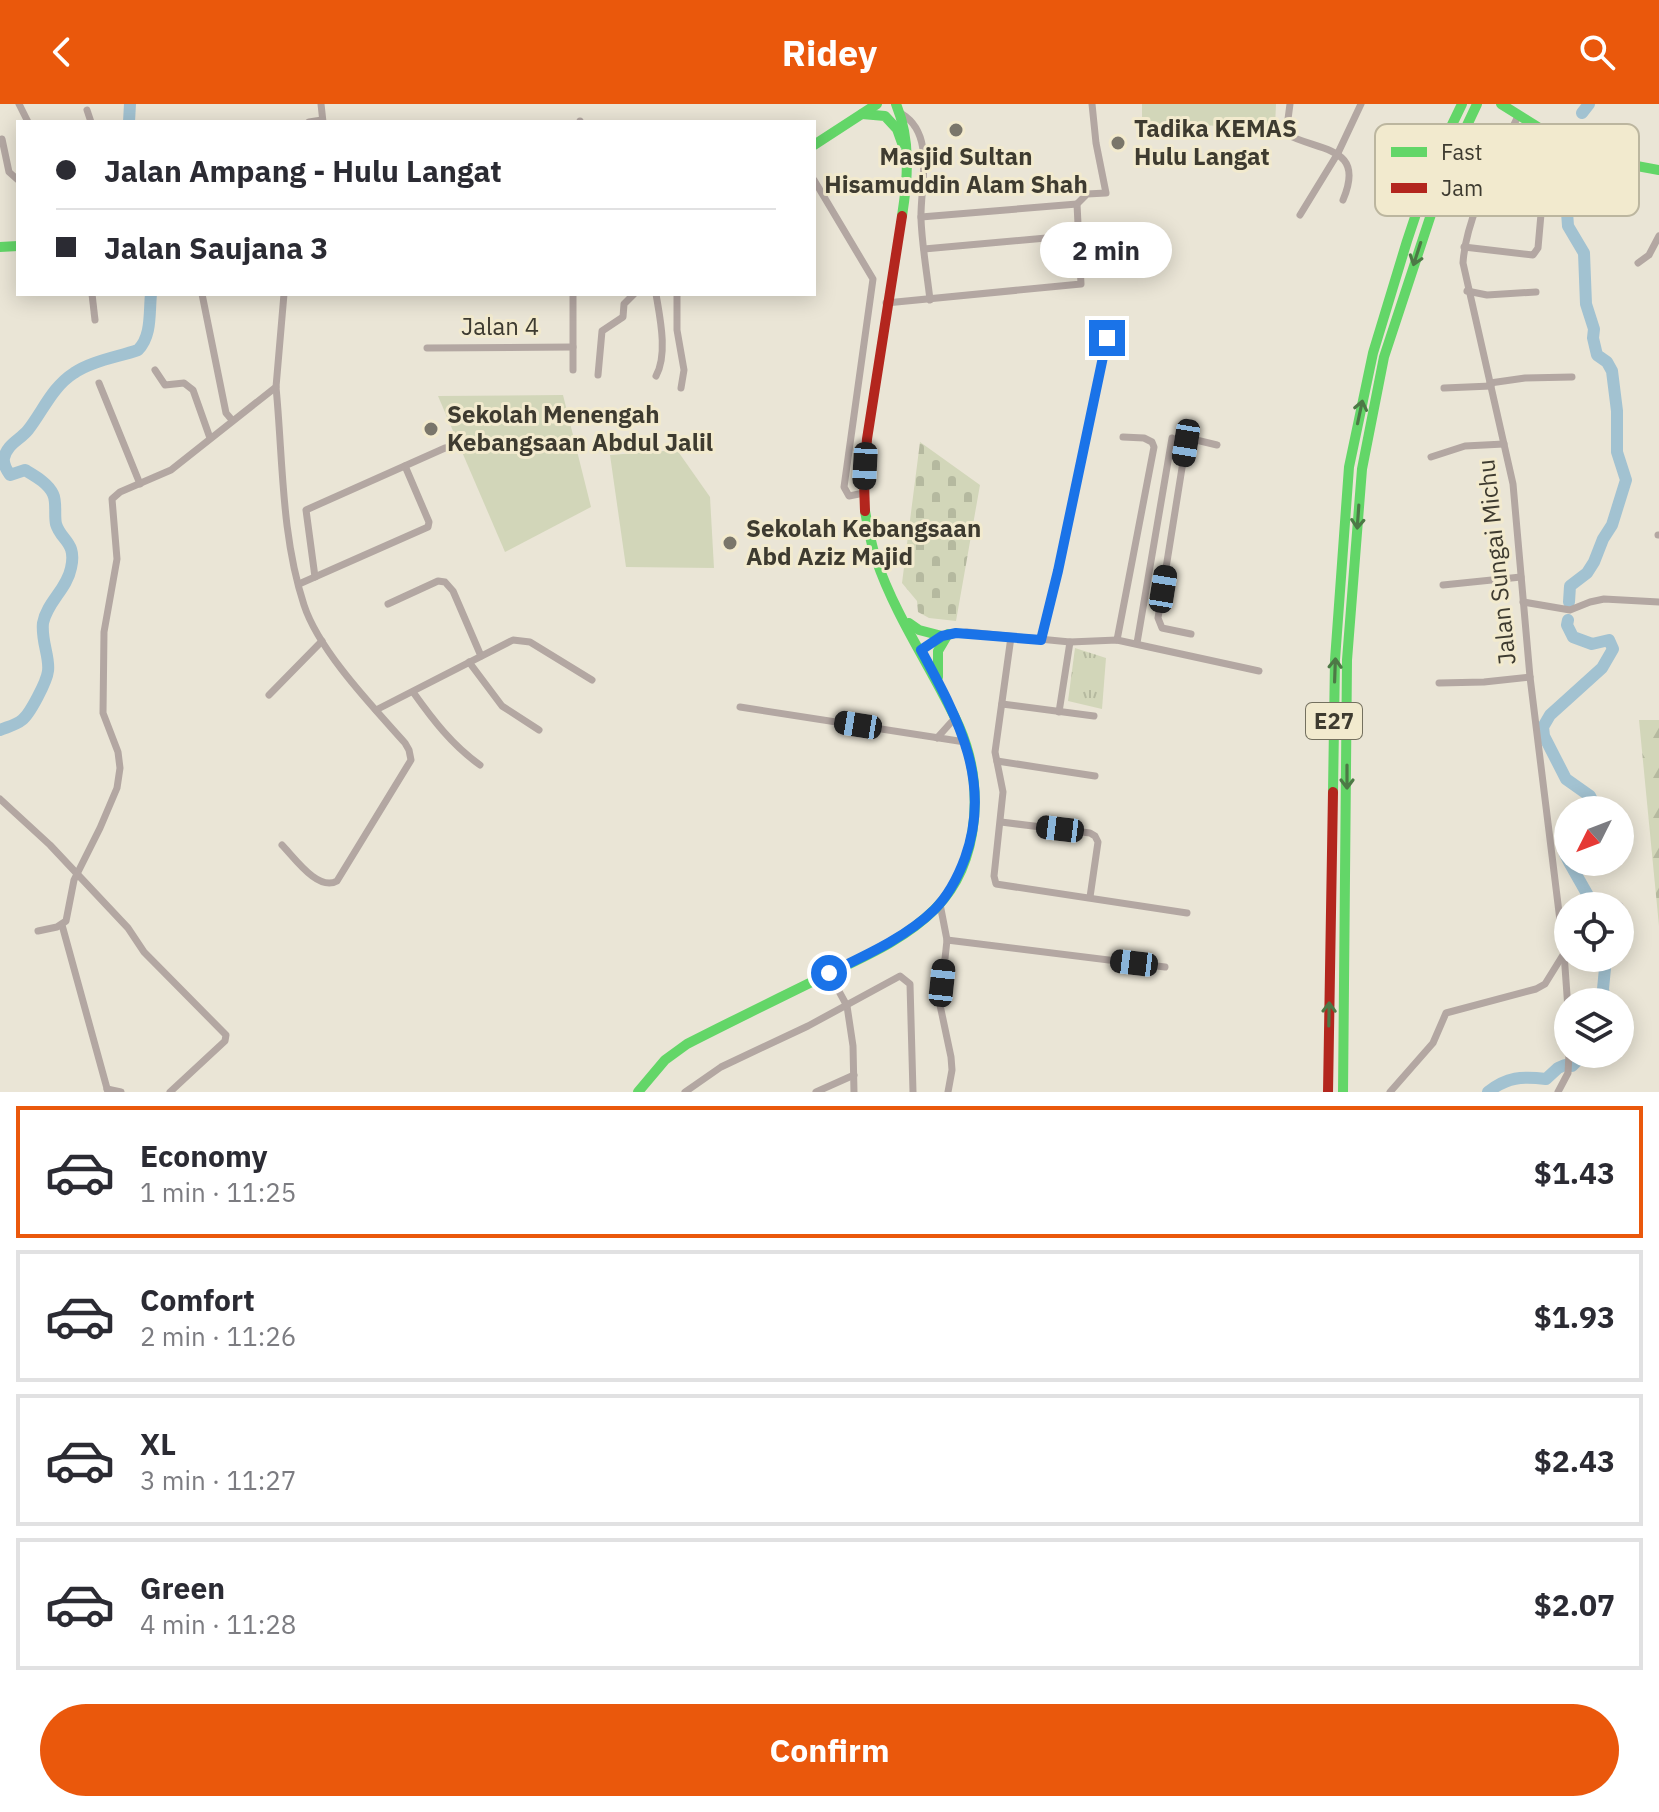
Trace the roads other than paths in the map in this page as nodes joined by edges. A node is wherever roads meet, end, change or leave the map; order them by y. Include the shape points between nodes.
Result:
1 (877, 104) edge
2 (1092, 104) edge
3 (1290, 104) edge
4 (1361, 104) edge
5 (1462, 104) edge
6 (1477, 104) edge
7 (1501, 104) edge
8 (901, 107) edge
9 (87, 110) dead end
10 (862, 114) junction
11 (1518, 116) junction
12 (90, 120) edge
13 (1452, 124) edge
14 (1468, 124) edge
15 (1515, 124) edge
16 (1531, 124) edge
17 (2, 139) edge
18 (816, 144) edge
19 (1338, 153) junction
20 (906, 156) junction
21 (1639, 166) edge
22 (1659, 170) edge
23 (16, 178) edge
24 (816, 183) edge
25 (1343, 200) dead end
26 (1077, 204) junction
27 (1300, 215) dead end
28 (1416, 216) edge
29 (1430, 216) edge
30 (1475, 216) edge
31 (1541, 216) edge
32 (921, 217) junction
33 (1079, 235) junction
34 (1659, 236) edge
35 (1464, 247) junction
36 (924, 249) junction
37 (1638, 263) dead end
38 (1467, 291) junction
39 (1536, 292) dead end
40 (92, 296) edge
41 (202, 296) edge
42 (284, 296) edge
43 (573, 296) edge
44 (632, 296) edge
45 (656, 296) edge
46 (677, 296) edge
47 (930, 300) junction
48 (886, 303) junction
49 (95, 320) dead end
50 (1107, 338) dead end
51 (573, 347) junction
52 (427, 348) dead end
53 (155, 370) dead end
54 (573, 370) dead end
55 (598, 375) dead end
56 (656, 376) dead end
57 (1572, 377) dead end
58 (99, 383) dead end
59 (1490, 384) junction
60 (276, 387) junction
61 (681, 388) dead end
62 (1444, 388) dead end
63 (232, 420) junction
64 (1123, 437) dead end
65 (210, 438) junction
66 (1172, 438) dead end
67 (1504, 444) junction
68 (1217, 445) dead end
69 (445, 448) dead end
70 (1431, 457) dead end
71 (405, 466) junction
72 (140, 484) junction
73 (864, 493) junction
74 (1157, 528) junction
75 (1172, 530) junction
76 (315, 577) junction
77 (1521, 577) junction
78 (299, 584) junction
79 (1443, 585) dead end
80 (1523, 602) junction
81 (1659, 602) edge
82 (388, 604) dead end
83 (904, 619) junction
84 (1191, 634) dead end
85 (945, 635) junction
86 (1011, 637) junction
87 (1041, 640) junction
88 (1117, 640) junction
89 (322, 641) junction
90 (1070, 642) junction
91 (1137, 643) junction
92 (921, 650) junction
93 (481, 656) junction
94 (469, 662) junction
95 (1259, 671) dead end
96 (1530, 677) junction
97 (592, 680) dead end
98 (1439, 683) dead end
99 (939, 684) junction
100 (413, 692) junction
101 (269, 695) dead end
102 (1002, 704) junction
103 (740, 707) dead end
104 (376, 710) junction
105 (1059, 712) junction
106 (1094, 716) dead end
107 (955, 718) junction
108 (539, 730) dead end
109 (937, 738) junction
110 (965, 742) junction
111 (997, 761) junction
112 (480, 765) dead end
113 (1095, 776) dead end
114 (0, 799) edge
115 (1001, 822) junction
116 (282, 845) dead end
117 (77, 874) junction
118 (1560, 892) edge
119 (1090, 897) junction
120 (940, 904) junction
121 (1187, 913) dead end
122 (62, 925) junction
123 (38, 931) dead end
124 (947, 940) junction
125 (1165, 967) dead end
126 (1554, 969) edge
127 (829, 973) junction
128 (847, 1006) junction
129 (1568, 1068) edge
130 (854, 1075) junction
131 (108, 1091) edge
132 (1561, 1091) edge
133 (121, 1092) edge
134 (170, 1092) edge
135 (638, 1092) edge
136 (685, 1092) edge
137 (816, 1092) edge
138 (854, 1092) edge
139 (913, 1092) edge
140 (948, 1092) edge
141 (1328, 1092) edge
142 (1343, 1092) edge
143 (1390, 1092) edge

1 - 10 main road
2 - 26 street via 1106,193 1087,194
3 - 19 street via 1286,134
4 - 19 street
13 -> 5 main road, E27
6 -> 14 main road, E27
7 - 11 main road
8 - 20 main road
8 - 32 street via 916,125 921,143
9 - 12 street
10 - 18 main road
10 - 20 main road via 892,121
11 - 15 street, Jalan Sungai Michu
11 - 16 main road
17 - 23 street via 9,172
19 - 25 street via 1349,167
19 - 27 street
20 - 48 main road
21 - 22 main road
24 - 73 street via 873,279 844,487 849,496
26 - 32 street
26 - 33 street
141 -> 28 main road, E27 via 1335,660 1349,467 1373,353
29 -> 142 main road, E27 via 1384,357 1362,469 1347,660
30 - 35 street, Jalan Sungai Michu
31 - 35 street via 1533,255
32 - 36 street
33 - 36 street
33 - 47 street via 1083,282 1078,287
34 - 37 street
35 - 38 street, Jalan Sungai Michu
36 - 47 street
38 - 39 street
38 - 59 street, Jalan Sungai Michu
40 - 49 street
41 - 63 street via 226,413
42 - 60 street
43 - 51 street
44 - 55 street via 624,304 623,317 602,331
45 - 56 street via 661,358
46 - 61 street
47 - 48 street
48 - 73 main road
50 - 87 street
51 - 52 street, Jalan 4
51 - 54 street
53 - 65 street via 165,385 184,383 193,390
57 - 59 street
58 - 72 street
59 - 62 street
59 - 67 street, Jalan Sungai Michu
60 - 63 street
60 - 78 street via 288,537
63 - 65 street
64 - 88 street via 1144,438 1154,447
65 - 72 street via 171,470
66 - 74 street
67 - 70 street via 1465,446
67 - 77 street, Jalan Sungai Michu
68 - 75 street via 1192,439 1186,443
69 - 71 street
71 - 76 street via 306,510
71 - 76 street via 428,527
72 - 117 street via 112,499 117,559 104,632 103,713 118,752 117,788
73 - 83 main road via 871,545
74 - 75 street
74 - 91 street
75 - 84 street via 1158,624
76 - 78 street
77 - 79 street
77 - 80 street, Jalan Sungai Michu
78 - 89 street
80 - 81 street via 1570,610 1604,599
80 - 96 street, Jalan Sungai Michu
82 - 93 street via 445,582
83 - 85 main road via 919,630
83 - 92 main road
85 - 86 street
85 - 92 street
85 - 99 main road via 937,657
86 - 87 street
86 - 102 street
87 - 90 street
88 - 90 street
88 - 91 street
89 - 101 street
89 - 104 street
90 - 105 street
91 - 95 street
92 - 99 main road
93 - 94 street
93 - 97 street via 522,639
94 - 100 street
94 - 108 street via 502,706
96 - 98 street
96 - 118 street, Jalan Sungai Michu
99 - 107 main road
100 - 104 street
100 - 112 street via 461,752
102 - 105 street
102 - 111 street
103 - 109 street
104 - 116 street via 405,743 411,760 337,881 325,885 317,880
105 - 106 street
107 - 109 street
107 - 110 main road
109 - 110 street
110 - 120 main road via 976,794 974,828 960,871
111 - 113 street
111 - 115 street
114 - 117 street
115 - 119 street via 996,884
115 - 119 street via 1095,836
117 - 122 street
117 - 134 street via 226,1035
119 - 121 street
120 - 124 street
120 - 127 main road via 907,931
122 - 123 street
122 - 131 street
124 - 125 street
124 - 140 street via 940,1005 951,1057
126 - 143 street via 1536,989 1446,1013 1433,1043
127 - 128 street
127 - 135 main road via 687,1044
128 - 130 street
128 - 136 street via 721,1067
128 - 139 street via 895,976 906,978
129 - 132 street
130 - 137 street
130 - 138 street
131 - 133 street

